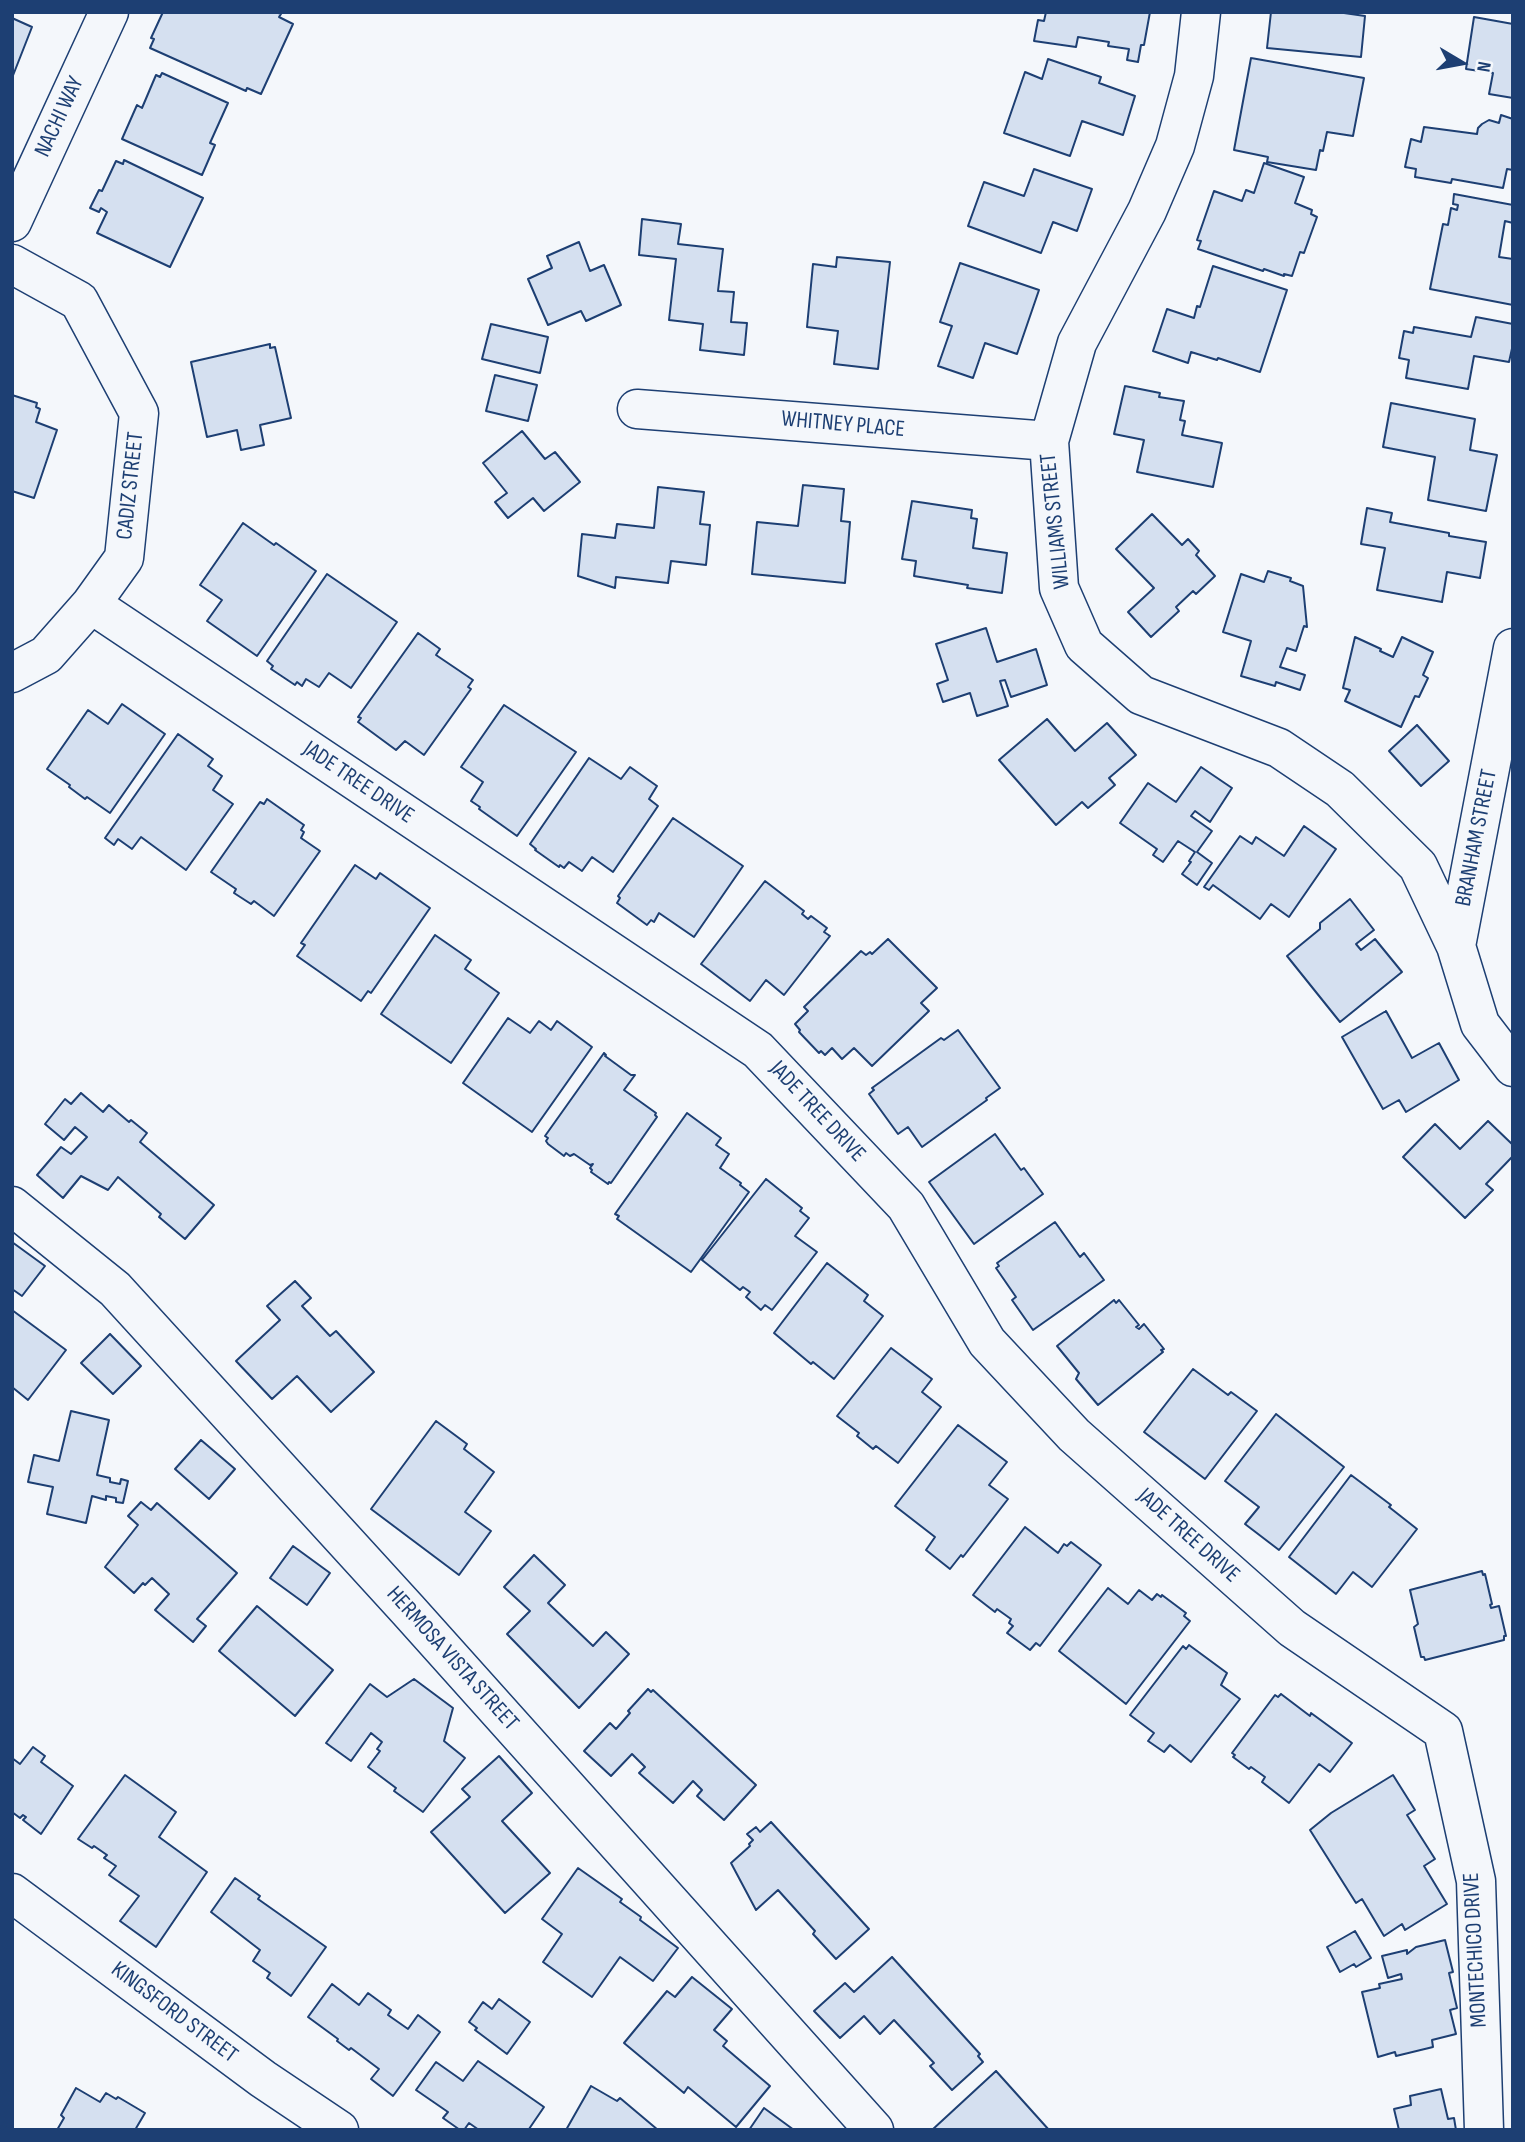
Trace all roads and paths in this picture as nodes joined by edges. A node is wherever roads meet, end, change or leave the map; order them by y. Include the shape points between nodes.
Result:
1 (109, 12) edge
2 (1201, 12) edge
3 (12, 222) edge
4 (12, 264) edge
5 (638, 409) dead end
6 (1049, 442) junction
7 (91, 604) junction
8 (1513, 648) edge
9 (12, 673) edge
10 (1456, 946) junction
11 (1513, 1067) edge
12 (12, 1206) edge
13 (1443, 1731) joint
14 (12, 1893) edge
15 (339, 2130) edge
16 (874, 2130) edge
17 (1484, 2130) edge

1 - 3 street, NACHI WAY
2 - 6 street, WILLIAMS STREET via 1194,76 1175,146 1147,212 1077,343
4 - 7 street, CADIZ STREET via 79,301 139,413 124,558
5 - 6 street, WHITNEY PLACE
6 - 10 street, WILLIAMS STREET via 1059,588 1084,645 1141,695 1279,748 1340,789 1418,866
7 - 9 street, CADIZ STREET via 46,655
7 - 13 street, JADE TREE DRIVE via 758,1050 906,1206 987,1342 1074,1435 1292,1628
8 - 10 street, BRANHAM STREET
10 - 11 street, WILLIAMS STREET via 1480,1024
12 - 16 street, HERMOSA VISTA STREET via 115,1289
13 - 17 street, MONTECHICO DRIVE via 1476,1881
14 - 15 street, KINGSFORD STREET

